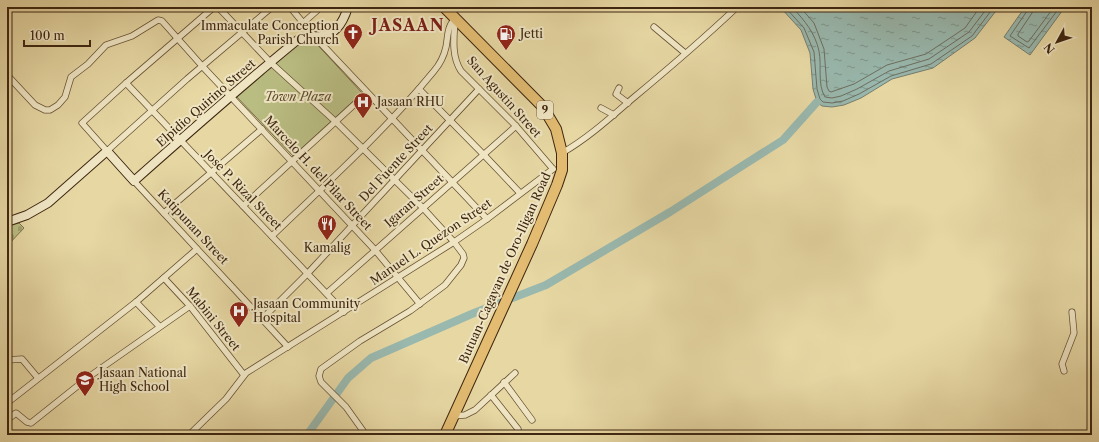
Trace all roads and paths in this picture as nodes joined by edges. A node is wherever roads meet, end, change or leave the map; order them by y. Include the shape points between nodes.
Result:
1 (214, 7) edge
2 (218, 7) edge
3 (272, 7) edge
4 (290, 7) edge
5 (321, 7) edge
6 (348, 7) edge
7 (444, 7) edge
8 (735, 8) dead end
9 (455, 19) junction
10 (303, 23) junction
11 (654, 27) dead end
12 (466, 30) junction
13 (241, 32) junction
14 (454, 34) junction
15 (314, 36) junction
16 (178, 38) junction
17 (685, 53) junction
18 (270, 62) junction
19 (203, 66) junction
20 (7, 75) edge
21 (126, 83) junction
22 (619, 88) dead end
23 (419, 89) junction
24 (479, 89) junction
25 (368, 93) junction
26 (231, 96) junction
27 (628, 103) junction
28 (601, 108) dead end
29 (152, 110) junction
30 (614, 115) junction
31 (391, 119) junction
32 (450, 121) junction
33 (336, 122) junction
34 (516, 126) junction
35 (262, 129) junction
36 (181, 140) junction
37 (363, 148) junction
38 (107, 151) junction
39 (422, 152) junction
40 (562, 153) junction
41 (484, 155) junction
42 (293, 161) junction
43 (558, 169) junction
44 (212, 174) junction
45 (395, 180) junction
46 (134, 181) junction
47 (452, 182) junction
48 (319, 190) junction
49 (520, 193) junction
50 (243, 206) junction
51 (423, 208) junction
52 (164, 213) junction
53 (487, 220) junction
54 (7, 222) edge
55 (352, 226) junction
56 (272, 236) junction
57 (454, 242) junction
58 (197, 249) junction
59 (375, 250) junction
60 (308, 274) junction
61 (164, 278) junction
62 (399, 278) junction
63 (327, 293) junction
64 (136, 302) junction
65 (420, 304) junction
66 (190, 306) junction
67 (344, 312) junction
68 (1072, 312) dead end
69 (262, 319) junction
70 (159, 326) junction
71 (288, 347) junction
72 (7, 360) edge
73 (1064, 371) dead end
74 (515, 373) dead end
75 (244, 375) junction
76 (38, 378) junction
77 (504, 382) junction
78 (491, 395) junction
79 (7, 403) edge
80 (453, 416) junction
81 (7, 420) edge
82 (532, 420) dead end
83 (518, 429) dead end
84 (189, 435) edge
85 (366, 435) edge
86 (445, 435) edge

1 - 16 street
2 - 13 street
3 - 13 street
4 - 10 street
5 - 10 street
6 - 15 street, Elpidio Quirino Street via 338,28 325,36
7 - 9 highway, Butuan-Cagayan de Oro-Iligan Road / 9
8 - 17 street
9 - 12 highway, Butuan-Cagayan de Oro-Iligan Road / 9
9 - 14 street, San Agustin Street
9 - 23 street via 450,25 441,61
10 - 15 street
11 - 17 street
12 - 14 street
12 - 40 highway, Butuan-Cagayan de Oro-Iligan Road / 9 via 543,107 556,129
13 - 18 street
13 - 19 street
14 - 24 street, San Agustin Street via 457,65
15 - 18 street, Elpidio Quirino Street via 298,40
15 - 25 street
16 - 19 street, Marcelo H. del Pilar Street
16 - 20 street, Marcelo H. del Pilar Street via 165,23 158,20 132,36 106,45 71,77 62,101 50,110 35,105
16 - 21 street
17 - 27 street
18 - 26 street, Elpidio Quirino Street
18 - 33 street
19 - 26 street, Marcelo H. del Pilar Street
19 - 29 street
21 - 29 street, Jose P. Rizal Street
21 - 38 street, Katipunan Street via 82,123
22 - 27 street via 616,94
23 - 31 street
23 - 32 street
24 - 32 street, Del Fuente Street
24 - 34 street, San Agustin Street
25 - 31 street
25 - 33 street
26 - 35 street, Marcelo H. del Pilar Street
26 - 36 street, Elpidio Quirino Street
27 - 30 street
28 - 30 street
29 - 36 street, Jose P. Rizal Street
29 - 38 street
30 - 40 street via 586,138
31 - 37 street
31 - 39 street
32 - 39 street, Del Fuente Street
32 - 41 street
33 - 37 street
33 - 42 street
34 - 41 street, Igaran Street
34 - 43 street, San Agustin Street
35 - 42 street, Marcelo H. del Pilar Street
35 - 44 street
36 - 44 street, Jose P. Rizal Street
36 - 46 street, Elpidio Quirino Street
37 - 45 street
37 - 48 street
38 - 46 street, Katipunan Street
38 - 54 street via 48,203 27,215
39 - 45 street, Del Fuente Street
39 - 47 street
40 - 43 highway, Butuan-Cagayan de Oro-Iligan Road / 9
41 - 47 street, Igaran Street
41 - 49 street
42 - 48 street, Marcelo H. del Pilar Street
42 - 50 street
43 - 49 street, Manuel L. Quezon Street
43 - 80 highway, Butuan-Cagayan de Oro-Iligan Road / 9 via 557,185 532,244
44 - 50 street, Jose P. Rizal Street
44 - 52 street
45 - 51 street
45 - 55 street, Del Fuente Street
46 - 52 street, Katipunan Street
47 - 51 street, Igaran Street
47 - 53 street
48 - 55 street, Marcelo H. del Pilar Street
48 - 56 street
49 - 53 street, Manuel L. Quezon Street
50 - 56 street, Jose P. Rizal Street
51 - 57 street
51 - 59 street, Igaran Street
52 - 58 street, Katipunan Street
53 - 57 street, Manuel L. Quezon Street
55 - 59 street, Marcelo H. del Pilar Street
55 - 60 street, Del Fuente Street
56 - 60 street, Jose P. Rizal Street
57 - 62 street, Manuel L. Quezon Street
57 - 65 street via 463,254 461,265 445,285
58 - 61 street
58 - 69 street, Katipunan Street
59 - 62 street, Marcelo H. del Pilar Street
59 - 63 street, Igaran Street
60 - 63 street, Jose P. Rizal Street
60 - 69 street, Del Fuente Street
61 - 64 street
61 - 66 street, Mabini Street
62 - 65 street, Marcelo H. del Pilar Street
62 - 67 street, Manuel L. Quezon Street
63 - 67 street, Jose P. Rizal Street
64 - 70 street
64 - 76 street
65 - 85 street via 360,341 324,366 319,373 319,379 352,414
66 - 70 street
66 - 75 street, Mabini Street
67 - 71 street, Manuel L. Quezon Street
68 - 73 street via 1074,333 1062,364
69 - 71 street, Katipunan Street
70 - 81 street via 31,423 17,413
71 - 75 street, Manuel L. Quezon Street
72 - 76 street via 22,359
74 - 77 street
75 - 84 street, Manuel L. Quezon Street via 226,399
76 - 79 street
77 - 78 street
77 - 82 street
78 - 80 street via 468,414
78 - 83 street
80 - 86 highway, Butuan-Cagayan de Oro-Iligan Road / 9

